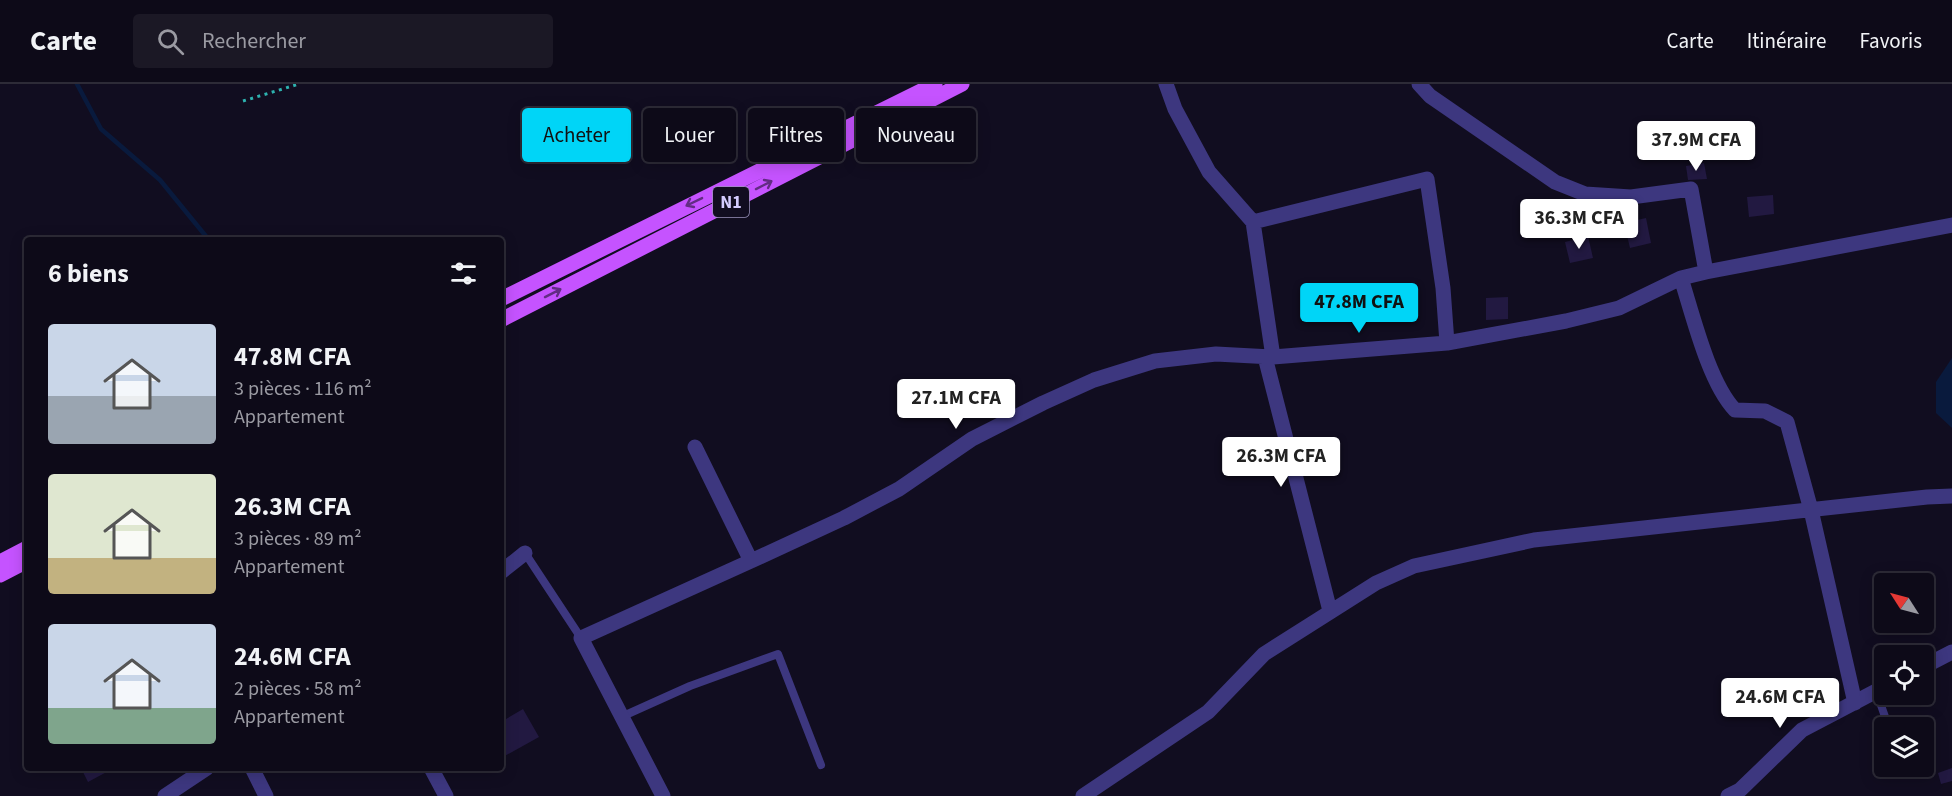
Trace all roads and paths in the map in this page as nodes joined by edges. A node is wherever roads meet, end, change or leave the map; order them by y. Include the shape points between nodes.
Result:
1 (299, 84) edge
2 (934, 84) edge
3 (962, 84) edge
4 (1166, 84) edge
5 (1419, 84) edge
6 (243, 101) dead end
7 (1253, 222) junction
8 (1952, 225) edge
9 (1706, 272) junction
10 (1681, 278) junction
11 (504, 297) edge
12 (504, 318) edge
13 (1447, 343) junction
14 (1269, 357) junction
15 (695, 447) dead end
16 (1952, 496) edge
17 (1811, 510) junction
18 (24, 550) edge
19 (525, 553) joint
20 (751, 561) junction
21 (0, 562) edge
22 (24, 562) edge
23 (504, 570) edge
24 (0, 574) edge
25 (1330, 611) junction
26 (581, 638) junction
27 (1952, 652) edge
28 (1934, 661) edge
29 (1874, 692) edge
30 (1855, 703) junction
31 (621, 717) junction
32 (821, 765) dead end
33 (202, 771) edge
34 (254, 771) edge
35 (433, 771) edge
36 (165, 796) edge
37 (266, 796) edge
38 (446, 796) edge
39 (663, 796) edge
40 (1083, 796) edge
41 (1728, 796) edge

1 - 6 path
2 -> 11 main road, N1
12 -> 3 main road, N1
4 - 7 street via 1175,110 1209,172
5 - 9 street via 1430,96 1556,182 1585,194 1631,197 1691,189
7 - 13 street via 1427,179
7 - 14 street
8 - 9 street
9 - 10 street
10 - 13 street via 1619,309
10 - 17 street via 1725,399 1735,410 1765,411 1786,422
13 - 14 street
14 - 20 street via 1216,354 1155,361 1094,380 972,439 871,504
14 - 25 street
15 - 20 street
16 - 17 street
17 - 25 street via 1534,540 1414,566
17 - 30 street
18 - 21 main road
19 - 23 street
19 - 26 lane
20 - 26 street
22 - 24 main road
25 - 40 street via 1264,654 1208,712
26 - 31 street
27 - 28 street
29 - 30 street
30 - 41 street via 1802,730
31 - 32 lane via 690,686 778,654
31 - 39 street
33 - 36 street
34 - 37 street
35 - 38 street

